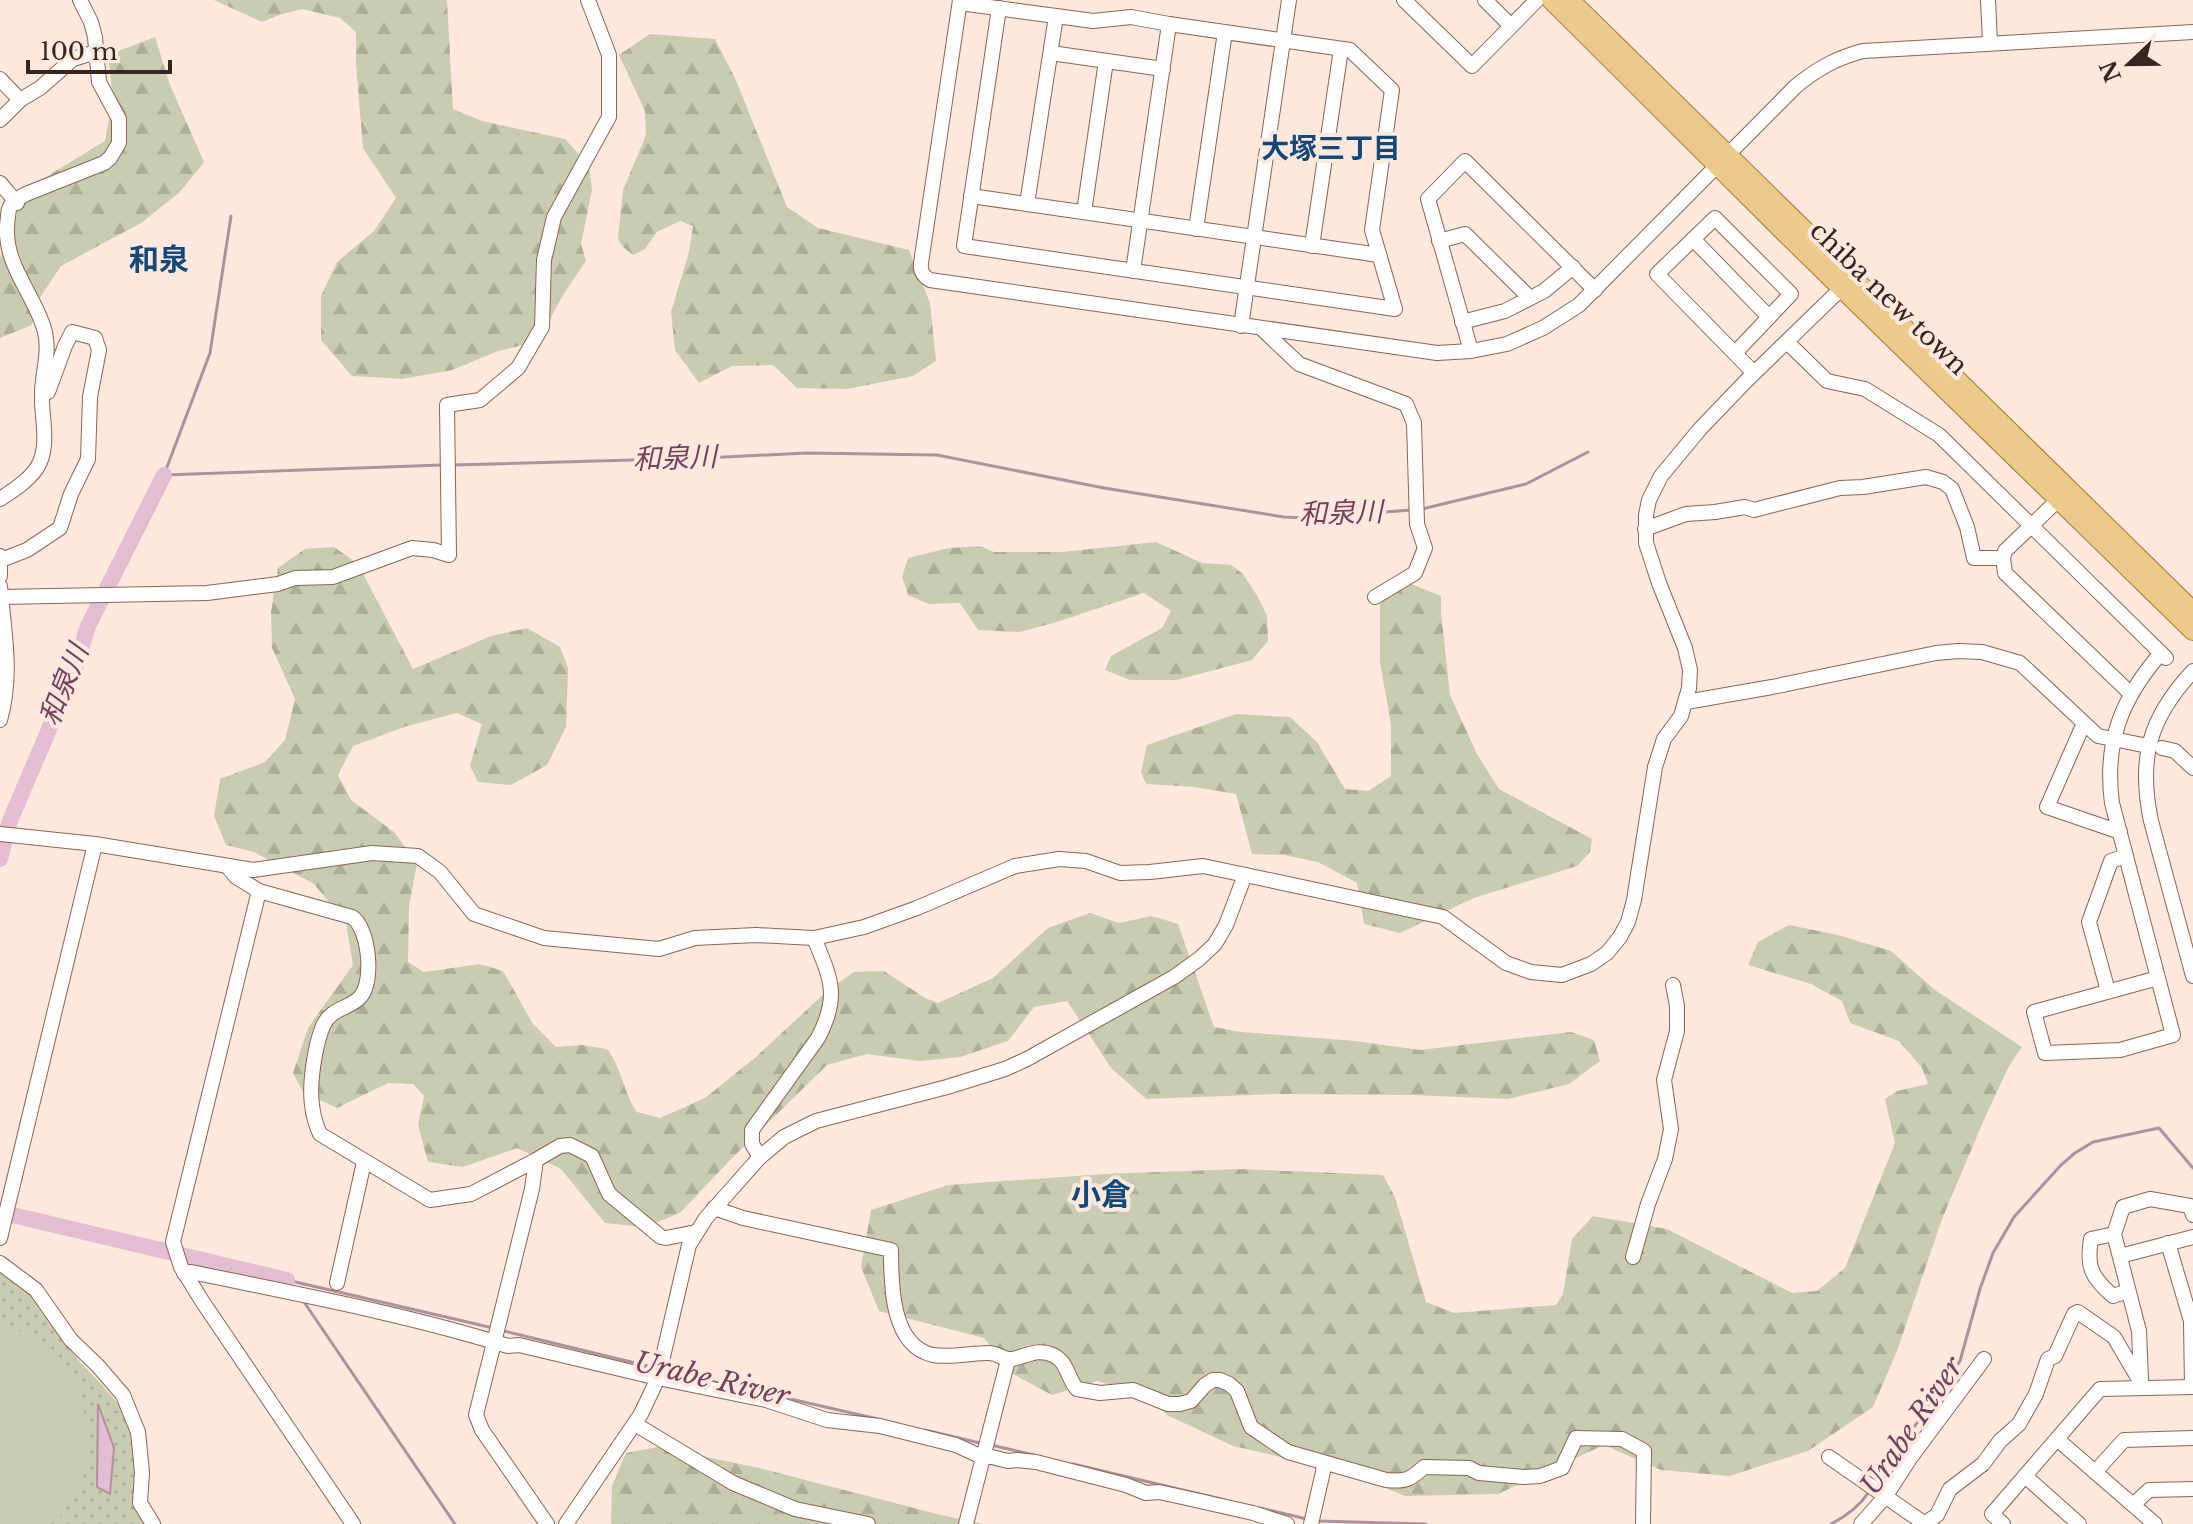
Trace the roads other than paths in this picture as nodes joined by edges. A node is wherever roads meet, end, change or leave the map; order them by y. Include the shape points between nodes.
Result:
1 (80, 0) edge
2 (588, 0) edge
3 (1289, 0) edge
4 (1404, 0) edge
5 (1485, 0) edge
6 (1537, 0) edge
7 (1551, 0) edge
8 (1570, 0) edge
9 (1988, 0) edge
10 (960, 1) edge
11 (999, 8) junction
12 (1056, 16) junction
13 (1169, 24) junction
14 (1511, 26) junction
15 (1225, 32) junction
16 (2193, 32) edge
17 (1283, 41) junction
18 (1990, 43) junction
19 (1341, 49) junction
20 (96, 52) junction
21 (1051, 53) junction
22 (1106, 61) junction
23 (1163, 69) junction
24 (0, 79) edge
25 (20, 100) junction
26 (0, 120) edge
27 (1723, 161) junction
28 (0, 183) edge
29 (971, 196) junction
30 (16, 202) junction
31 (1027, 204) junction
32 (1084, 212) junction
33 (1140, 221) junction
34 (1196, 229) junction
35 (1254, 237) junction
36 (1693, 239) junction
37 (1439, 241) junction
38 (1312, 246) junction
39 (1379, 255) junction
40 (1573, 267) junction
41 (1133, 271) junction
42 (1847, 283) junction
43 (1247, 288) junction
44 (1595, 290) junction
45 (1530, 298) junction
46 (1769, 317) junction
47 (1462, 322) junction
48 (1241, 326) junction
49 (1262, 329) junction
50 (1787, 342) junction
51 (1471, 351) junction
52 (1735, 353) junction
53 (1754, 373) junction
54 (48, 392) dead end
55 (0, 499) edge
56 (2058, 500) junction
57 (2031, 526) junction
58 (1645, 529) junction
59 (1, 558) edge
60 (2003, 558) junction
61 (0, 576) edge
62 (0, 586) edge
63 (1, 597) edge
64 (1375, 597) dead end
65 (2193, 611) edge
66 (2193, 631) edge
67 (2193, 671) edge
68 (2131, 694) junction
69 (1686, 702) junction
70 (0, 720) edge
71 (2084, 723) junction
72 (2114, 738) junction
73 (2155, 747) junction
74 (2193, 768) edge
75 (2120, 832) junction
76 (5, 835) edge
77 (95, 844) junction
78 (2126, 856) junction
79 (227, 866) junction
80 (1245, 875) junction
81 (259, 891) junction
82 (814, 938) junction
83 (2192, 972) edge
84 (2158, 978) junction
85 (1673, 985) dead end
86 (2108, 991) junction
87 (760, 1157) junction
88 (536, 1160) junction
89 (364, 1162) junction
90 (714, 1208) junction
91 (2193, 1215) edge
92 (696, 1232) junction
93 (1, 1234) edge
94 (2114, 1234) junction
95 (2193, 1237) edge
96 (2168, 1243) junction
97 (2120, 1256) junction
98 (1633, 1257) dead end
99 (0, 1263) edge
100 (183, 1270) junction
101 (337, 1283) dead end
102 (2128, 1291) junction
103 (493, 1342) junction
104 (1984, 1359) dead end
105 (1008, 1360) junction
106 (658, 1378) junction
107 (2141, 1386) junction
108 (2193, 1387) edge
109 (635, 1424) junction
110 (2193, 1438) edge
111 (2057, 1439) junction
112 (982, 1457) junction
113 (1829, 1457) dead end
114 (1325, 1463) junction
115 (2095, 1472) junction
116 (2025, 1476) junction
117 (2193, 1489) edge
118 (1885, 1497) junction
119 (2133, 1505) junction
120 (153, 1524) edge
121 (353, 1524) edge
122 (547, 1524) edge
123 (566, 1524) edge
124 (868, 1524) edge
125 (966, 1524) edge
126 (1287, 1524) edge
127 (1311, 1524) edge
128 (1643, 1524) edge
129 (1861, 1524) edge
130 (1924, 1524) edge
131 (2003, 1524) edge
132 (2079, 1524) edge
133 (2155, 1524) edge

1 - 20 street via 91,22
2 - 63 street via 609,55 609,117 554,217 544,260 542,327 518,368 480,400 447,405 449,555 412,548 333,577 207,593
3 - 17 street
4 - 14 street via 1472,66
5 - 14 street
6 - 14 street
7 - 27 main road, chiba new town
8 - 27 main road, chiba new town
9 - 18 street
10 - 11 street
10 - 48 street via 921,263 925,278
11 - 12 street
11 - 29 street
12 - 13 street via 1093,21 1131,17
12 - 21 street
13 - 15 street
13 - 23 street
15 - 17 street
15 - 34 street
16 - 18 street
17 - 19 street
17 - 35 street
18 - 27 street via 1843,56 1812,72
19 - 38 street
19 - 39 street via 1350,50 1392,90 1372,230
20 - 25 street via 73,59
20 - 30 street via 101,88 119,119 115,152 104,163
21 - 22 street
21 - 31 street
22 - 23 street
22 - 32 street
23 - 33 street
24 - 25 street
25 - 26 street
27 - 42 main road, chiba new town
27 - 44 street
28 - 30 street
29 - 31 street
29 - 41 street via 964,246
30 - 55 street via 6,225 10,257 47,345 43,451 35,471
31 - 32 street
32 - 33 street
33 - 34 street
33 - 41 street
34 - 35 street
35 - 38 street
35 - 43 street
36 - 46 street
36 - 46 street via 1715,218 1791,294
36 - 52 street via 1657,274
37 - 40 street via 1428,199 1465,161
37 - 45 street via 1465,234
37 - 47 street
38 - 39 street
39 - 43 street via 1395,309
40 - 44 street
40 - 45 street
41 - 43 street
42 - 50 street
42 - 56 main road, chiba new town
42 - 65 main road, chiba new town
43 - 48 street
44 - 51 street via 1534,333
45 - 47 street
46 - 52 street
47 - 51 street
48 - 49 street
49 - 51 street via 1426,352
49 - 64 street via 1299,364 1406,404 1414,423 1417,524 1425,548 1415,573
50 - 53 street
50 - 57 street via 1827,381 1865,389 1939,435
52 - 53 street
53 - 58 street via 1661,476 1649,500
54 - 59 street via 72,332 95,338 99,350 90,397 88,459 60,528 27,550
56 - 57 street
56 - 66 main road, chiba new town
57 - 60 street
57 - 68 street via 2164,656 2148,668
58 - 60 street via 1686,514 1754,510 1840,488 1926,477 1952,489 1974,558
58 - 69 street via 1685,648 1690,670
59 - 61 street
60 - 68 street via 2005,573
62 - 63 street
63 - 70 street via 8,657
67 - 73 street via 2163,710
68 - 72 street
69 - 71 street via 1936,653 1982,652 2020,663
69 - 80 street via 1655,767 1628,922 1607,953 1576,971 1545,975 1506,963 1443,917
71 - 72 street via 2098,736
71 - 75 street via 2047,807
72 - 73 street
72 - 75 street via 2109,780
73 - 74 street via 2175,751
73 - 83 street via 2146,797
75 - 78 street
76 - 77 street
77 - 79 street
77 - 93 street
78 - 84 street
78 - 86 street via 2111,861 2089,922
79 - 81 street
79 - 82 street via 253,870 372,853 418,856 440,872 474,914 544,938 659,949 695,938
80 - 82 street via 1203,866 1120,873 1086,861 1059,859 1015,866 864,927
80 - 87 street via 1215,944 1174,977 1005,1069 816,1121
81 - 89 street via 352,917 362,926 366,987 357,1001 335,1012 324,1025 311,1104 320,1134
81 - 100 street via 173,1242
82 - 87 street via 830,980 831,1009 818,1038 752,1130
84 - 86 street
84 - 86 street via 2173,1035 2120,1050 2045,1053 2034,1012
85 - 98 street via 1677,1031 1664,1080 1671,1129
87 - 90 street
88 - 89 street via 471,1194 436,1200
88 - 92 street via 560,1146 579,1148 595,1160 609,1194 661,1237
88 - 103 street
89 - 101 street
90 - 92 street
90 - 105 street via 891,1250 896,1313 914,1347 935,1355 992,1353
91 - 94 street via 2190,1206 2150,1199 2123,1207
92 - 106 street
94 - 97 street
94 - 102 street via 2091,1239 2088,1257 2097,1282 2113,1296
95 - 96 street
96 - 97 street
96 - 108 street via 2191,1321
97 - 102 street
99 - 120 street via 36,1290 71,1340 123,1395 138,1432 140,1503
100 - 103 street
100 - 121 street
102 - 107 street via 2139,1331
103 - 106 street
103 - 122 street via 476,1415
104 - 118 street
105 - 112 street
105 - 114 street via 1043,1351 1060,1359 1077,1389 1133,1390 1168,1404 1191,1401 1205,1385 1220,1380 1237,1391 1251,1427 1288,1452
106 - 109 street
106 - 112 street via 766,1400 827,1420 880,1426
107 - 108 street
107 - 111 street via 2100,1389
107 - 130 street via 2114,1337 2074,1314 2019,1424 1983,1464 1950,1489 1937,1515
109 - 123 street
109 - 124 street via 733,1483 795,1509
110 - 115 street via 2124,1440
111 - 115 street
111 - 116 street
112 - 125 street
112 - 126 street via 1036,1462
113 - 118 street
114 - 127 street
114 - 128 street via 1399,1481 1424,1467 1540,1476 1562,1468 1576,1438 1622,1439 1644,1451
115 - 119 street
116 - 131 street via 1992,1514
116 - 132 street
117 - 119 street via 2149,1490
118 - 129 street
118 - 130 street
119 - 133 street

